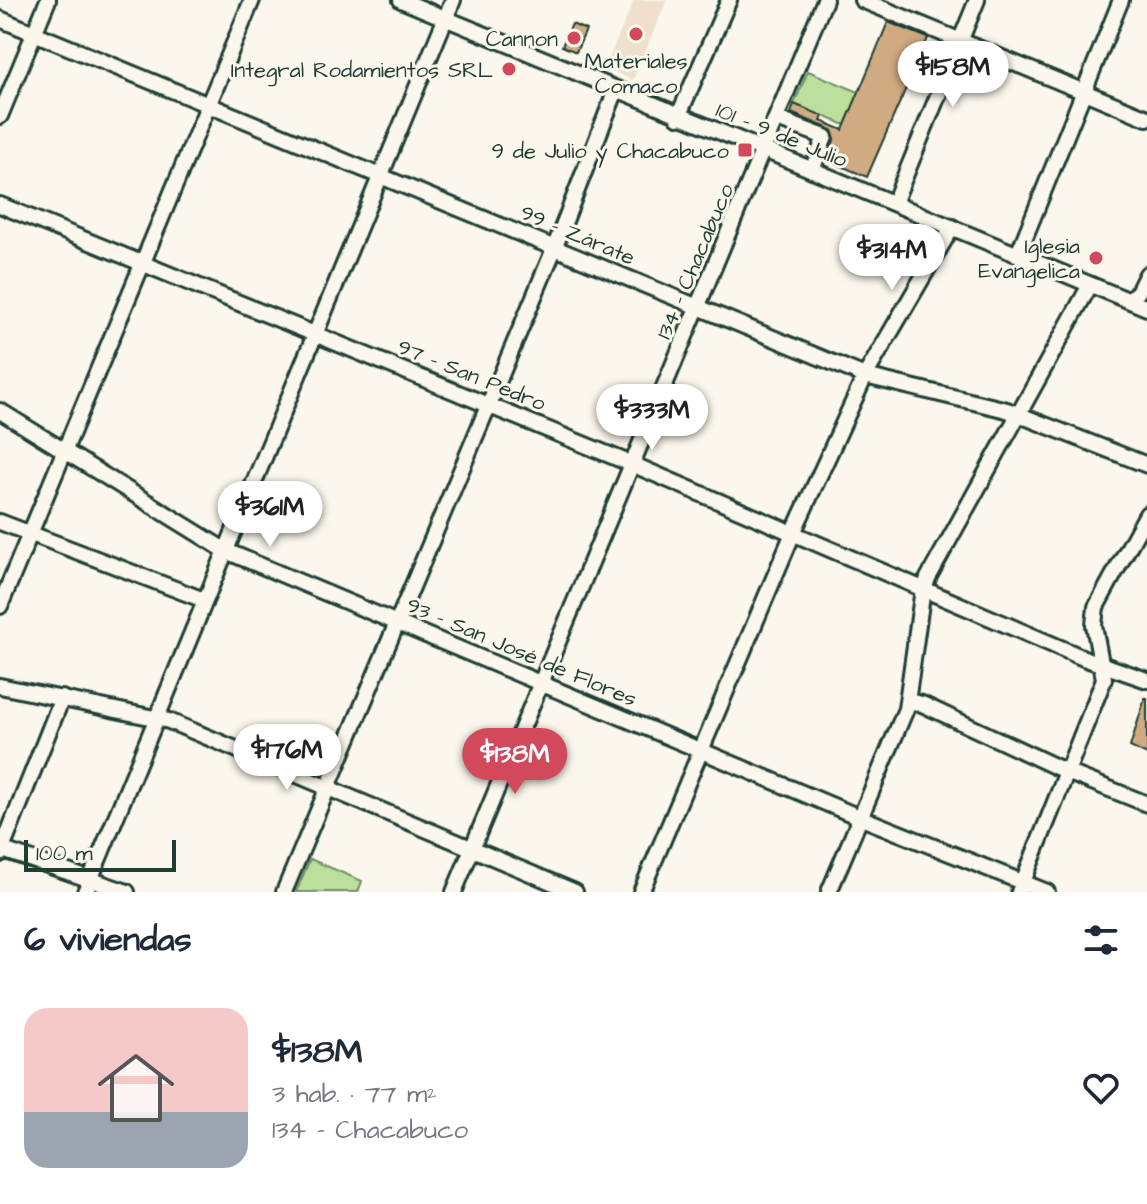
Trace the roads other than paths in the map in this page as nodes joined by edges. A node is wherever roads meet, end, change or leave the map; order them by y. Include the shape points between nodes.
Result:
1 (48, 0) edge
2 (252, 0) edge
3 (401, 0) edge
4 (453, 0) edge
5 (729, 0) edge
6 (825, 0) edge
7 (862, 0) edge
8 (977, 0) edge
9 (1121, 0) edge
10 (0, 19) edge
11 (445, 19) junction
12 (34, 33) junction
13 (960, 42) junction
14 (616, 90) junction
15 (1083, 92) junction
16 (207, 106) junction
17 (0, 116) edge
18 (678, 117) junction
19 (1147, 118) edge
20 (777, 119) junction
21 (764, 150) junction
22 (812, 170) junction
23 (381, 174) junction
24 (894, 203) junction
25 (0, 205) edge
26 (952, 227) junction
27 (554, 249) junction
28 (1018, 254) junction
29 (142, 263) junction
30 (1147, 274) edge
31 (1090, 285) junction
32 (1128, 300) junction
33 (697, 308) junction
34 (1147, 308) edge
35 (316, 333) junction
36 (865, 376) junction
37 (489, 405) junction
38 (0, 411) edge
39 (1021, 414) junction
40 (63, 450) junction
41 (634, 465) junction
42 (1147, 465) edge
43 (1147, 514) edge
44 (0, 522) edge
45 (30, 533) junction
46 (793, 533) junction
47 (226, 551) junction
48 (924, 587) junction
49 (204, 600) junction
50 (0, 606) edge
51 (398, 623) junction
52 (1103, 664) junction
53 (1147, 680) edge
54 (542, 685) junction
55 (0, 686) edge
56 (62, 698) junction
57 (908, 701) junction
58 (157, 718) junction
59 (702, 750) junction
60 (1067, 772) junction
61 (325, 788) junction
62 (1147, 804) edge
63 (859, 817) junction
64 (472, 849) junction
65 (1, 851) edge
66 (91, 877) junction
67 (1021, 887) edge
68 (85, 892) edge
69 (127, 892) edge
70 (284, 892) edge
71 (454, 892) edge
72 (575, 892) edge
73 (641, 892) edge
74 (829, 892) edge
75 (1047, 892) edge

1 - 12 street
2 - 16 street
3 - 11 street, 101 - 9 de Julio
4 - 11 street
5 - 18 street
6 - 20 street, 134 - Chacabuco
7 - 13 street
8 - 13 street
9 - 15 street
10 - 12 street, 99 - Zárate
11 - 14 street, 101 - 9 de Julio
11 - 23 street
12 - 16 street, 99 - Zárate
12 - 17 street
13 - 15 street
13 - 24 street
14 - 18 street, 101 - 9 de Julio
14 - 27 street
15 - 19 street
15 - 28 street
16 - 23 street, 99 - Zárate
16 - 29 street
18 - 21 street, 101 - 9 de Julio
20 - 21 street, 134 - Chacabuco
20 - 22 street via 825,137
21 - 22 street, 101 - 9 de Julio
21 - 33 street, 134 - Chacabuco
22 - 24 street, 101 - 9 de Julio
23 - 27 street, 99 - Zárate
23 - 35 street
24 - 26 street, 101 - 9 de Julio
25 - 29 street, 97 - San Pedro
26 - 28 street, 101 - 9 de Julio
26 - 36 street
27 - 33 street, 99 - Zárate
27 - 37 street
28 - 31 street, 101 - 9 de Julio
29 - 35 street, 97 - San Pedro
29 - 40 street
30 - 32 street
31 - 32 street, 101 - 9 de Julio
31 - 39 street
32 - 34 street, 101 - 9 de Julio
33 - 36 street, 99 - Zárate
33 - 41 street, 134 - Chacabuco
35 - 37 street, 97 - San Pedro
35 - 47 street
36 - 39 street, 99 - Zárate
36 - 46 street
37 - 41 street, 97 - San Pedro
37 - 51 street
38 - 40 street, 93 - San José de Flores
39 - 42 street, 99 - Zárate
39 - 48 street
40 - 45 street
40 - 47 street, 93 - San José de Flores
41 - 46 street, 97 - San Pedro
41 - 54 street, 134 - Chacabuco
43 - 52 street via 1096,607 1094,625
44 - 45 street
45 - 49 street
45 - 50 street
46 - 48 street, 97 - San Pedro
46 - 59 street
47 - 49 street
47 - 51 street, 93 - San José de Flores
48 - 52 street, 97 - San Pedro
48 - 57 street
49 - 58 street
51 - 54 street, 93 - San José de Flores
51 - 61 street
52 - 53 street, 97 - San Pedro
52 - 60 street via 1104,679
54 - 59 street, 93 - San José de Flores
54 - 64 street, 134 - Chacabuco
55 - 56 street
56 - 58 street
56 - 65 street
57 - 60 street
57 - 63 street
58 - 61 street
58 - 66 street
59 - 63 street, 93 - San José de Flores
59 - 73 street
60 - 62 street
60 - 67 street
61 - 64 street
61 - 70 street
63 - 67 street, 93 - San José de Flores
63 - 74 street
64 - 71 street, 134 - Chacabuco
64 - 72 street
65 - 66 street
66 - 68 street
66 - 69 street
67 - 75 street, 93 - San José de Flores

